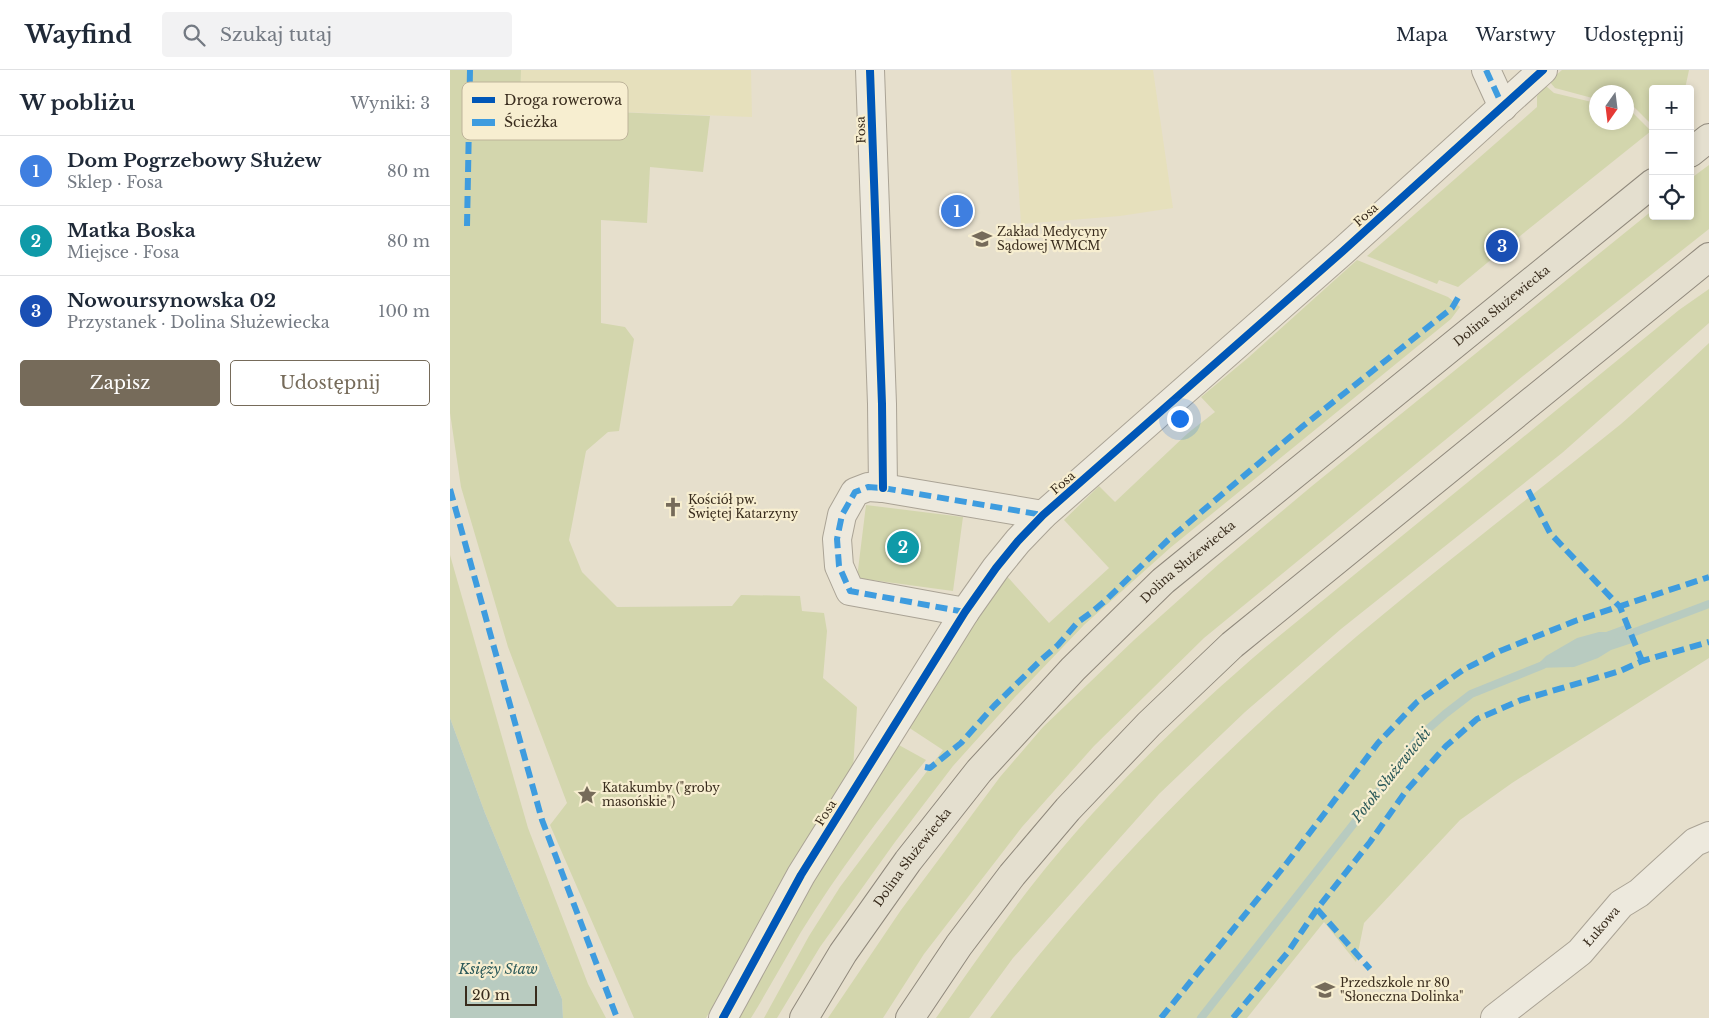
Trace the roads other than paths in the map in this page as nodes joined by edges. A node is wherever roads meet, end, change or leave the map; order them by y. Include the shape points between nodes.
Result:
1 (870, 70) edge
2 (1486, 70) edge
3 (1543, 70) edge
4 (1503, 107) junction
5 (1709, 138) edge
6 (1694, 150) edge
7 (1649, 186) edge
8 (1709, 257) edge
9 (1709, 273) edge
10 (1670, 288) junction
11 (883, 488) junction
12 (1043, 515) junction
13 (965, 612) junction
14 (1709, 836) edge
15 (724, 1018) edge
16 (804, 1018) edge
17 (910, 1018) edge
18 (1495, 1018) edge

1 - 11 street, Fosa
2 - 4 street
3 - 4 street, Fosa
4 - 12 street, Fosa
5 - 6 main road
7 - 16 main road, Dolina Służewiecka via 1163,581 1073,669 979,771 908,861 843,953
8 - 10 main road
9 - 10 main road
10 - 17 main road via 1240,639 1149,724 1068,809 1012,875
11 - 12 street
11 - 13 street via 868,487 855,492 842,515 837,539 839,566 850,591
12 - 13 street, Fosa via 996,568
13 - 15 street, Fosa via 801,875
14 - 18 street, Łukowa via 1695,842 1639,893 1621,904 1580,952

